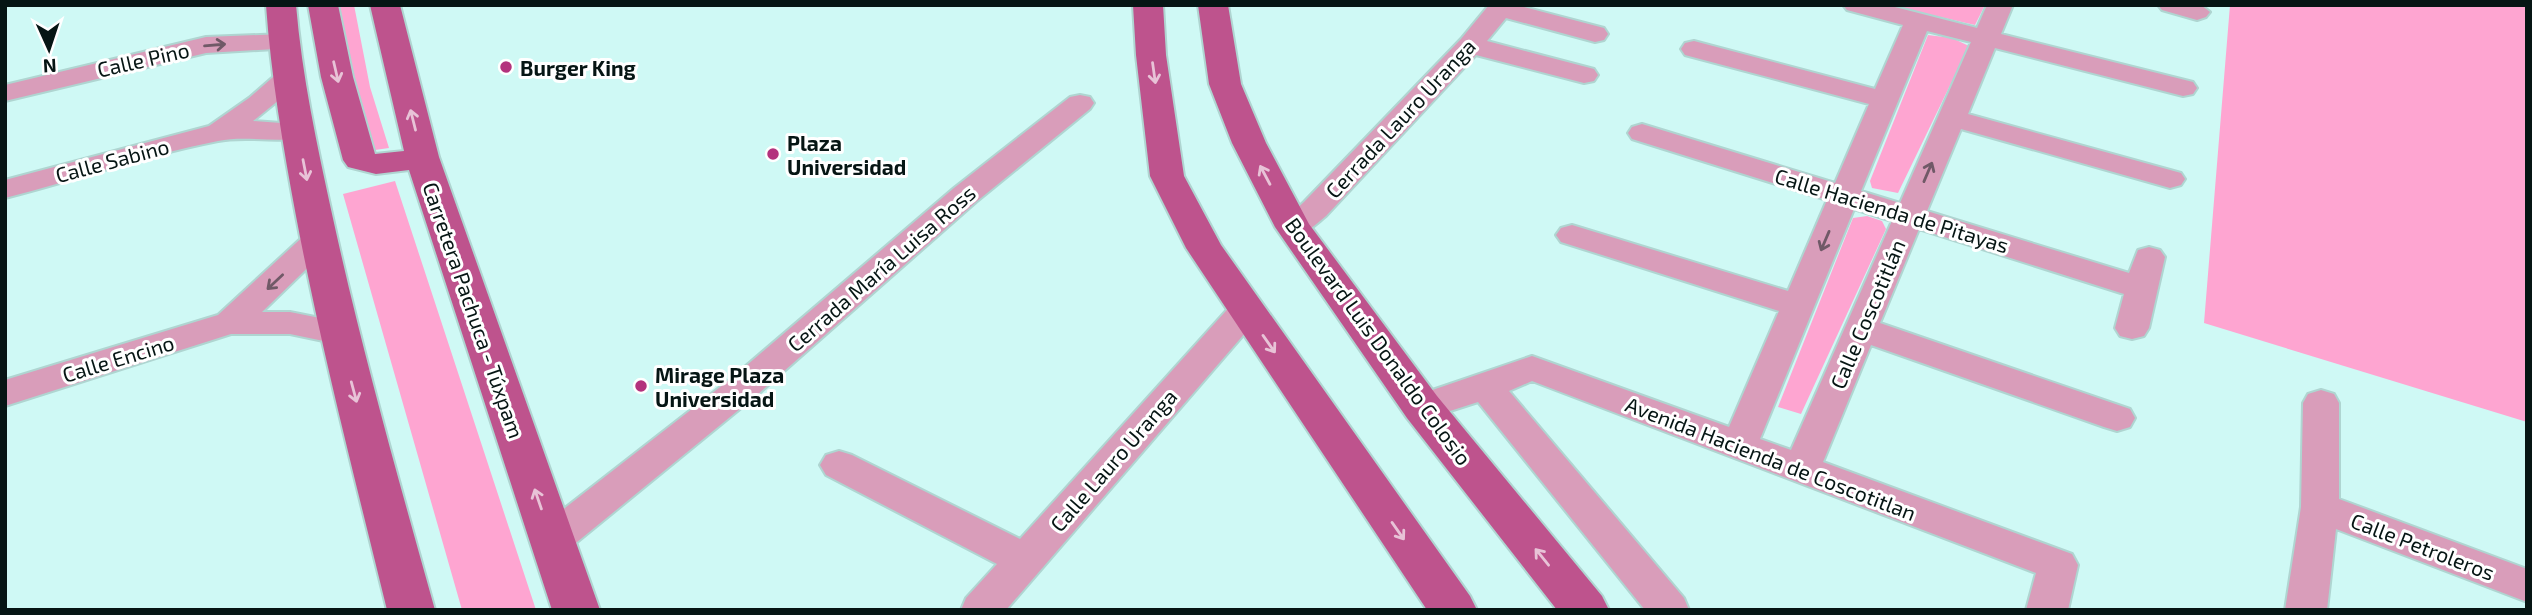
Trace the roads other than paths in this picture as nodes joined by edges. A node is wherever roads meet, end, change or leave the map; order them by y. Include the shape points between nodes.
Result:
1 (323, 5) edge
2 (385, 5) edge
3 (1148, 5) edge
4 (1856, 5) edge
5 (2000, 5) edge
6 (2171, 5) edge
7 (1217, 7) edge
8 (1501, 7) edge
9 (2197, 12) dead end
10 (1918, 20) junction
11 (1595, 34) dead end
12 (1986, 37) junction
13 (285, 41) edge
14 (1470, 45) junction
15 (1694, 50) dead end
16 (1584, 75) dead end
17 (2183, 88) dead end
18 (5, 93) edge
19 (1884, 100) junction
20 (1080, 103) dead end
21 (1952, 118) junction
22 (298, 131) junction
23 (218, 132) junction
24 (1642, 133) dead end
25 (422, 156) junction
26 (2170, 179) dead end
27 (5, 189) edge
28 (1844, 195) junction
29 (1909, 216) junction
30 (1293, 227) junction
31 (1572, 235) dead end
32 (319, 239) junction
33 (1798, 306) junction
34 (1246, 310) junction
35 (230, 323) junction
36 (2132, 328) dead end
37 (1861, 329) junction
38 (338, 332) junction
39 (1485, 387) junction
40 (5, 393) edge
41 (2321, 403) dead end
42 (1422, 407) junction
43 (2117, 418) dead end
44 (1739, 446) junction
45 (839, 466) dead end
46 (1801, 469) junction
47 (2320, 506) junction
48 (552, 540) junction
49 (1025, 560) junction
50 (2527, 586) edge
51 (411, 610) edge
52 (576, 610) edge
53 (981, 610) edge
54 (1452, 610) edge
55 (1585, 610) edge
56 (1669, 610) edge
57 (2047, 610) edge
58 (2306, 610) edge

1 -> 25 main road via 360,160 394,164
25 -> 2 main road, Carretera Pachuca - Túxpam
3 -> 34 main road via 1167,176 1203,248
4 - 10 street
5 - 12 street, Calle Coscotitlán
6 - 9 street
30 -> 7 main road, Boulevard Luis Donaldo Colosio via 1249,143 1225,84
8 - 11 street
8 - 14 street, Cerrada Lauro Uranga
10 - 12 street
10 - 19 street
12 - 17 street
12 - 21 street, Calle Coscotitlán
18 -> 13 street, Calle Pino via 196,47
13 - 22 main road
13 - 23 street, Calle Sabino via 259,104
14 - 16 street
14 - 30 street, Cerrada Lauro Uranga
15 - 19 street
19 - 28 street
20 - 48 street, Cerrada María Luisa Ross via 965,195 745,386
21 - 26 street
29 -> 21 street, Calle Coscotitlán
22 - 23 street, Calle Sabino
22 -> 32 main road
23 - 27 street, Calle Sabino
24 - 28 street, Calle Hacienda de Pitayas
48 -> 25 main road, Carretera Pachuca - Túxpam
28 - 29 street, Calle Hacienda de Pitayas
28 -> 33 street
29 - 36 street, Calle Hacienda de Pitayas via 2146,273
29 - 37 street, Calle Coscotitlán
30 - 42 main road, Boulevard Luis Donaldo Colosio
31 - 33 street
32 -> 35 street, Calle Encino
32 - 38 main road
33 - 44 street
34 - 49 street, Calle Lauro Uranga
34 -> 54 main road
35 - 38 street, Calle Encino via 290,323
35 - 40 street, Calle Encino
37 - 43 street
37 - 46 street, Calle Coscotitlán
38 -> 51 main road
39 - 42 street, Avenida Hacienda de Coscotitlan
39 - 44 street, Avenida Hacienda de Coscotitlan via 1532,368
39 - 56 street
41 - 47 street
55 -> 42 main road, Boulevard Luis Donaldo Colosio
44 - 46 street, Avenida Hacienda de Coscotitlan
45 - 49 street
46 - 57 street, Avenida Hacienda de Coscotitlan via 2058,565
47 - 50 street, Calle Petroleros
47 - 58 street
48 - 52 main road, Carretera Pachuca - Túxpam
49 - 53 street, Calle Lauro Uranga

